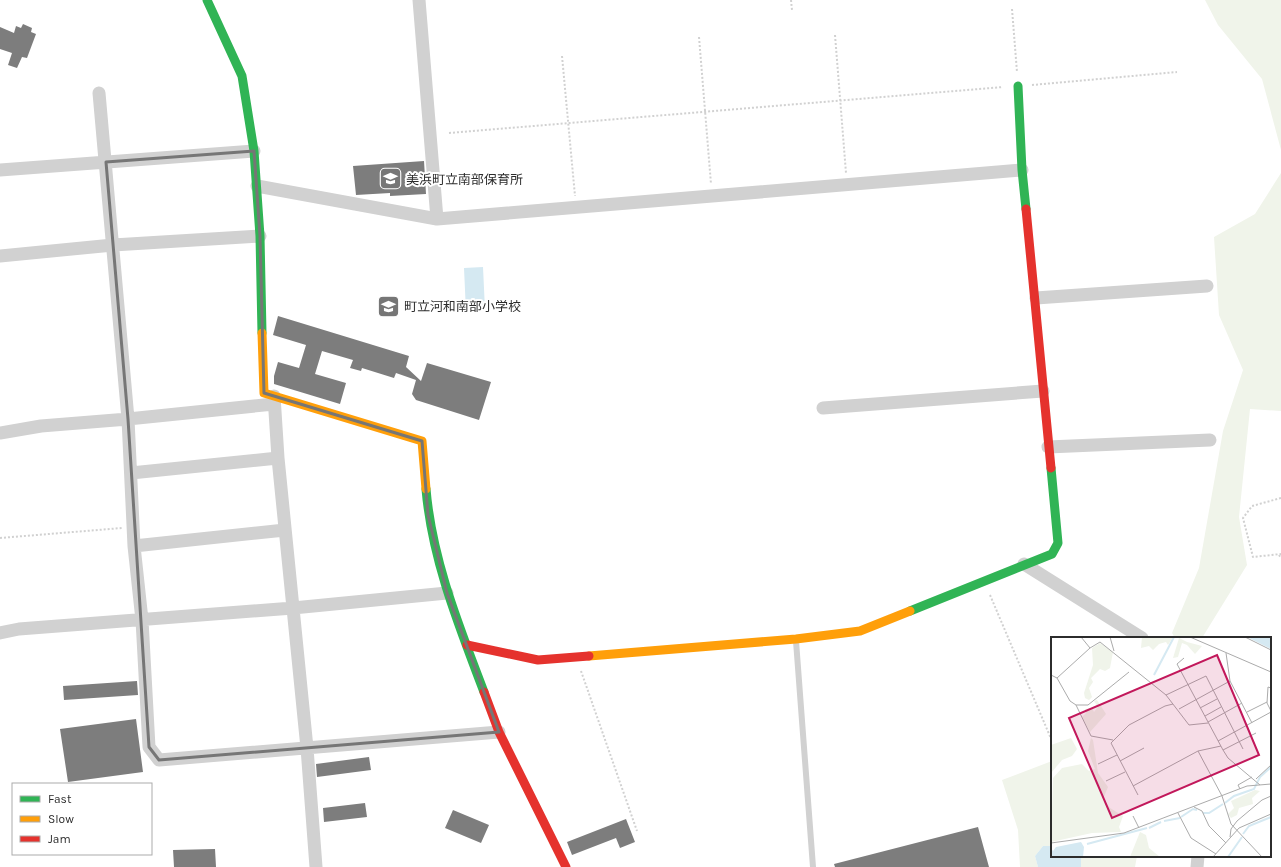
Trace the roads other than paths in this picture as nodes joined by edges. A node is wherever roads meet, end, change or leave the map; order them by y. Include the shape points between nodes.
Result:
1 (207, 0) edge
2 (419, 0) edge
3 (1018, 86) road end
4 (99, 93) dead end
5 (254, 151) junction
6 (106, 162) junction
7 (0, 170) edge
8 (1022, 170) junction
9 (257, 186) junction
10 (437, 219) junction
11 (260, 236) junction
12 (113, 245) junction
13 (0, 256) edge
14 (1207, 286) dead end
15 (1036, 298) junction
16 (1043, 391) junction
17 (274, 400) junction
18 (823, 408) dead end
19 (128, 419) junction
20 (0, 433) edge
21 (1210, 440) dead end
22 (1048, 447) junction
23 (278, 458) junction
24 (131, 472) junction
25 (285, 530) junction
26 (134, 546) junction
27 (1024, 564) junction
28 (447, 593) junction
29 (293, 608) junction
30 (142, 620) junction
31 (0, 633) edge
32 (1140, 637) edge
33 (796, 639) junction
34 (467, 645) junction
35 (499, 732) junction
36 (307, 748) junction
37 (1198, 857) edge
38 (316, 867) edge
39 (566, 867) edge
40 (812, 867) edge
41 (1197, 867) edge

1 - 5 street via 242,76
2 - 10 street
3 - 8 street
4 - 6 street
5 - 6 street
5 - 9 street
6 - 7 street
6 - 12 street
8 - 10 street
8 - 15 street
9 - 10 street
9 - 11 street
11 - 12 street
11 - 17 street via 264,394
12 - 13 street
12 - 19 street
14 - 15 street
15 - 16 street
16 - 18 street
16 - 22 street
17 - 19 street
17 - 23 street
17 - 28 street via 422,441 428,515
19 - 20 street via 41,426
19 - 24 street
21 - 22 street
22 - 27 street via 1058,543 1052,554
23 - 24 street
23 - 25 street
24 - 26 street
25 - 26 street
25 - 29 street
26 - 30 street
27 - 32 street
27 - 33 street via 860,631
28 - 29 street
28 - 34 street
29 - 30 street
29 - 36 street
30 - 31 street via 19,629
30 - 36 street via 149,747 159,760
33 - 34 street via 538,660
33 - 40 lane
34 - 35 street
35 - 36 street
35 - 39 street
36 - 38 street
37 - 41 street

